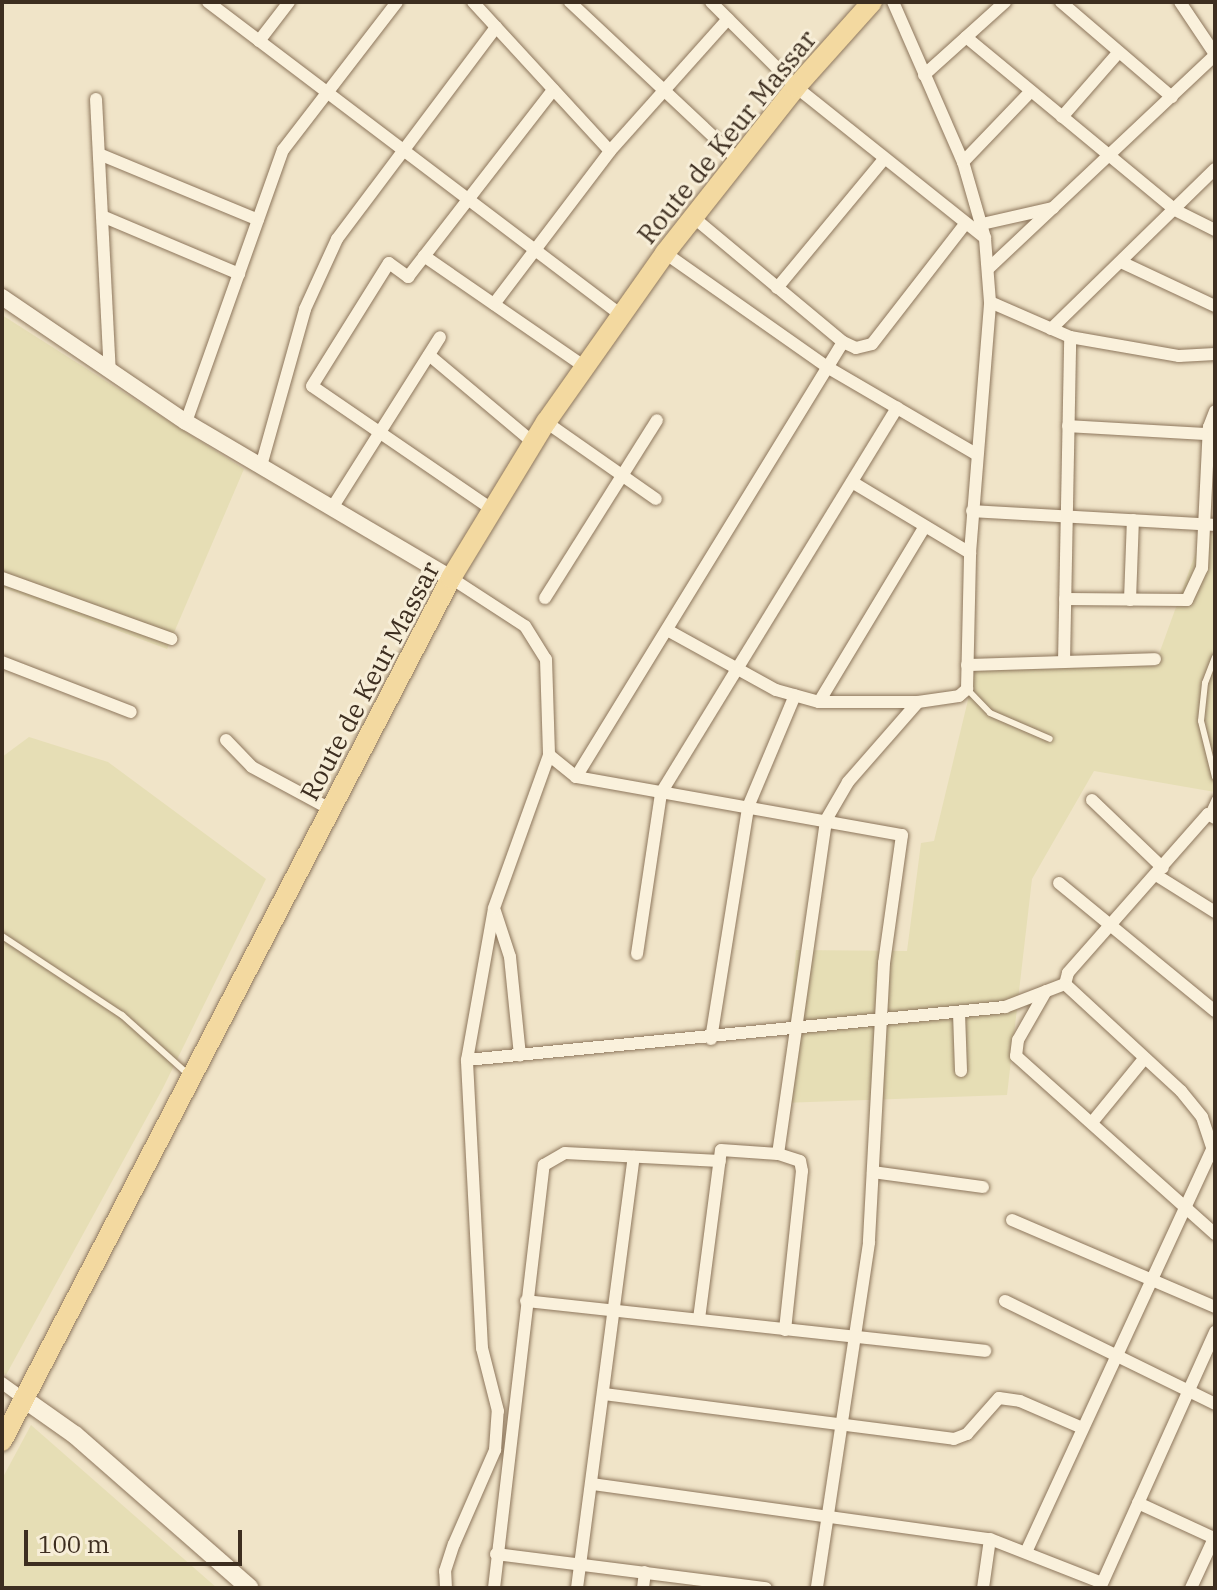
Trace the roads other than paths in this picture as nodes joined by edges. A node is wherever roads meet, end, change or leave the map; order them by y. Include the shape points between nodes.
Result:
1 (208, 2) edge
2 (289, 2) edge
3 (397, 2) edge
4 (473, 2) edge
5 (570, 2) edge
6 (711, 2) edge
7 (872, 2) edge
8 (893, 2) edge
9 (1005, 2) edge
10 (1061, 2) edge
11 (1180, 2) edge
12 (728, 19) junction
13 (496, 27) junction
14 (966, 37) junction
15 (259, 41) junction
16 (1214, 49) edge
17 (1119, 52) junction
18 (924, 75) junction
19 (796, 87) junction
20 (553, 90) junction
21 (664, 90) junction
22 (1031, 91) junction
23 (328, 92) junction
24 (1172, 97) junction
25 (96, 99) dead end
26 (1062, 117) junction
27 (404, 150) junction
28 (610, 151) junction
29 (99, 154) junction
30 (1110, 156) junction
31 (884, 159) junction
32 (738, 160) junction
33 (963, 162) junction
34 (1215, 169) edge
35 (468, 199) junction
36 (1054, 207) junction
37 (1175, 210) junction
38 (102, 216) junction
39 (693, 217) junction
40 (258, 220) junction
41 (966, 223) junction
42 (982, 224) junction
43 (1215, 230) edge
44 (985, 238) junction
45 (535, 250) junction
46 (665, 253) junction
47 (424, 256) junction
48 (1121, 262) junction
49 (988, 269) junction
50 (239, 274) junction
51 (777, 288) junction
52 (2, 297) edge
53 (990, 302) junction
54 (494, 304) junction
55 (1215, 306) edge
56 (621, 315) junction
57 (1051, 329) junction
58 (440, 337) dead end
59 (1070, 337) junction
60 (843, 342) junction
61 (1215, 354) edge
62 (429, 355) junction
63 (585, 367) junction
64 (827, 367) junction
65 (110, 371) junction
66 (897, 408) junction
67 (1215, 411) edge
68 (657, 420) dead end
69 (186, 422) junction
70 (546, 422) junction
71 (1068, 426) junction
72 (380, 432) junction
73 (1210, 439) edge
74 (534, 443) junction
75 (976, 454) junction
76 (261, 466) junction
77 (621, 470) junction
78 (852, 482) junction
79 (656, 499) dead end
80 (332, 508) junction
81 (493, 510) junction
82 (972, 511) junction
83 (1066, 516) junction
84 (1133, 520) junction
85 (1209, 524) edge
86 (925, 526) junction
87 (970, 553) junction
88 (2, 578) edge
89 (451, 578) junction
90 (545, 598) dead end
91 (1065, 599) junction
92 (1130, 600) junction
93 (669, 631) junction
94 (171, 639) dead end
95 (1215, 657) edge
96 (1155, 659) dead end
97 (2, 662) edge
98 (1064, 662) junction
99 (967, 665) junction
100 (737, 671) junction
101 (967, 689) junction
102 (795, 695) junction
103 (819, 702) junction
104 (918, 702) junction
105 (131, 712) dead end
106 (1050, 739) dead end
107 (226, 740) dead end
108 (549, 755) junction
109 (576, 777) junction
110 (1215, 777) edge
111 (661, 793) junction
112 (1215, 799) edge
113 (1092, 800) dead end
114 (748, 807) junction
115 (332, 810) junction
116 (1212, 816) edge
117 (826, 820) junction
118 (1159, 872) junction
119 (1059, 883) dead end
120 (494, 908) junction
121 (1215, 912) edge
122 (1110, 926) junction
123 (2, 936) edge
124 (637, 954) dead end
125 (1065, 984) junction
126 (1046, 991) junction
127 (1215, 1011) edge
128 (959, 1013) junction
129 (881, 1022) junction
130 (796, 1028) junction
131 (711, 1039) junction
132 (520, 1055) junction
133 (1144, 1059) junction
134 (467, 1060) junction
135 (961, 1071) dead end
136 (192, 1078) junction
137 (1094, 1120) junction
138 (1214, 1149) edge
139 (778, 1154) junction
140 (634, 1157) junction
141 (720, 1161) junction
142 (873, 1172) junction
143 (983, 1187) dead end
144 (1183, 1204) junction
145 (1012, 1220) dead end
146 (1215, 1234) edge
147 (1149, 1276) junction
148 (526, 1301) junction
149 (1005, 1301) dead end
150 (1215, 1307) edge
151 (615, 1308) junction
152 (699, 1319) junction
153 (785, 1330) junction
154 (1215, 1332) edge
155 (855, 1339) junction
156 (985, 1351) dead end
157 (1116, 1357) junction
158 (2, 1383) edge
159 (1189, 1391) junction
160 (604, 1394) junction
161 (24, 1399) junction
162 (1215, 1404) edge
163 (841, 1427) junction
164 (1082, 1428) junction
165 (2, 1441) edge
166 (592, 1484) junction
167 (1138, 1503) junction
168 (828, 1516) junction
169 (990, 1539) junction
170 (1214, 1541) edge
171 (1027, 1550) junction
172 (496, 1554) junction
173 (581, 1564) junction
174 (645, 1572) junction
175 (1101, 1586) edge
176 (250, 1588) edge
177 (446, 1588) edge
178 (494, 1588) edge
179 (577, 1588) edge
180 (643, 1588) edge
181 (766, 1588) edge
182 (817, 1588) edge
183 (983, 1588) edge
184 (1191, 1588) edge

1 - 15 street
2 - 15 street
3 - 23 street
4 - 13 street
5 - 21 street
6 - 12 street
7 - 19 main road, Route de Keur Massar
8 - 18 street
9 - 14 street
10 - 17 street
11 - 16 street
12 - 19 street
12 - 21 street
13 - 20 street
13 - 27 street
14 - 18 street
14 - 22 street
15 - 23 street
16 - 24 street
17 - 24 street
17 - 26 street
18 - 33 street
19 - 31 street
19 - 32 main road, Route de Keur Massar
20 - 28 street
20 - 35 street
21 - 28 street
21 - 32 street
22 - 26 street
22 - 33 street
23 - 27 street
23 - 40 street via 283,150
24 - 30 street
25 - 29 street
26 - 30 street
27 - 35 street
27 - 76 street via 337,239 305,309
28 - 45 street
29 - 38 street
29 - 40 street
30 - 36 street
30 - 37 street
31 - 41 street
31 - 51 street
32 - 39 main road, Route de Keur Massar
33 - 42 street
34 - 37 street
35 - 45 street
35 - 47 street
36 - 42 street
36 - 49 street
37 - 43 street
37 - 48 street
38 - 50 street
38 - 65 street
39 - 46 main road, Route de Keur Massar
39 - 51 street
40 - 50 street
41 - 44 street
41 - 60 street via 872,344 856,348
42 - 44 street
44 - 49 street
45 - 54 street
45 - 56 street
46 - 56 main road, Route de Keur Massar
46 - 64 street
47 - 54 street
47 - 72 street via 408,277 389,263 312,386
48 - 55 street
48 - 57 street
49 - 53 street
50 - 69 street
51 - 60 street
52 - 65 street
53 - 57 street
53 - 75 street
54 - 63 street
56 - 63 main road, Route de Keur Massar
57 - 59 street
58 - 62 street
59 - 61 street via 1179,356
59 - 71 street
60 - 64 street
62 - 72 street
62 - 74 street
63 - 70 main road, Route de Keur Massar
64 - 66 street
64 - 93 street
65 - 69 street
66 - 75 street
66 - 78 street
67 - 73 street
68 - 77 street
69 - 76 street
70 - 74 main road, Route de Keur Massar
70 - 77 street
71 - 73 street
71 - 83 street
72 - 80 street
72 - 81 street
73 - 85 street
74 - 81 main road, Route de Keur Massar
75 - 82 street
76 - 80 street
77 - 79 street
77 - 90 street
78 - 86 street
78 - 100 street
80 - 89 street
81 - 89 main road, Route de Keur Massar
82 - 83 street
82 - 87 street
83 - 84 street
83 - 91 street
84 - 85 street
84 - 92 street
85 - 92 street via 1202,568 1187,600
86 - 87 street
86 - 103 street
87 - 99 street
88 - 94 street
89 - 108 street via 525,626 546,659
89 - 115 main road, Route de Keur Massar
91 - 92 street
91 - 98 street
93 - 100 street
93 - 109 street
95 - 110 lane via 1205,683 1201,721
96 - 98 street
97 - 105 street
98 - 99 street
99 - 101 street
100 - 102 street
100 - 111 street
101 - 104 street via 959,696
101 - 106 lane via 990,713
102 - 103 street
102 - 114 street
103 - 104 street
104 - 117 street via 848,782
107 - 115 street via 252,767
108 - 109 street
108 - 120 street
109 - 111 street
111 - 114 street
111 - 124 street
112 - 116 lane
113 - 118 street
114 - 117 street
114 - 131 street
115 - 136 main road, Route de Keur Massar
116 - 118 street
117 - 129 street via 902,835
117 - 130 street
118 - 121 street
118 - 122 street
119 - 122 street
120 - 132 street via 510,957
120 - 134 street
122 - 125 street via 1068,973
122 - 127 street
123 - 136 lane via 122,1015
125 - 126 street
125 - 133 street
126 - 128 street via 1005,1007
126 - 137 street via 1014,1051 1063,1100
128 - 129 street
128 - 135 street
129 - 130 street
129 - 142 street
130 - 131 street
130 - 139 street
131 - 132 street
132 - 134 street
133 - 137 street
133 - 138 street via 1202,1117
134 - 177 street via 482,1348 498,1411 495,1450 454,1544 445,1571
136 - 161 main road, Route de Keur Massar
137 - 144 street
138 - 144 street
139 - 141 street via 728,1147
139 - 153 street via 800,1161 802,1171
140 - 141 street
140 - 148 street via 565,1153 544,1165
140 - 151 street
141 - 152 street
142 - 143 street
142 - 155 street
144 - 146 street
144 - 147 street
145 - 147 street
147 - 150 street
147 - 157 street
148 - 151 street
148 - 172 street
149 - 157 street
151 - 152 street
151 - 160 street
152 - 153 street
153 - 155 street
154 - 159 street
155 - 156 street
155 - 163 street
157 - 159 street
157 - 164 street
158 - 161 street
159 - 162 street
159 - 167 street
160 - 163 street
160 - 166 street
161 - 165 main road, Route de Keur Massar
161 - 176 main road via 75,1435
163 - 164 street via 954,1439 967,1434 999,1398 1020,1401
163 - 168 street
164 - 171 street
166 - 168 street
166 - 173 street
167 - 170 street
167 - 175 street
168 - 169 street
168 - 182 street
169 - 171 street
169 - 183 street
170 - 184 street
171 - 175 street
172 - 173 street
172 - 178 street
173 - 174 street
173 - 179 street
174 - 180 street
174 - 181 street

